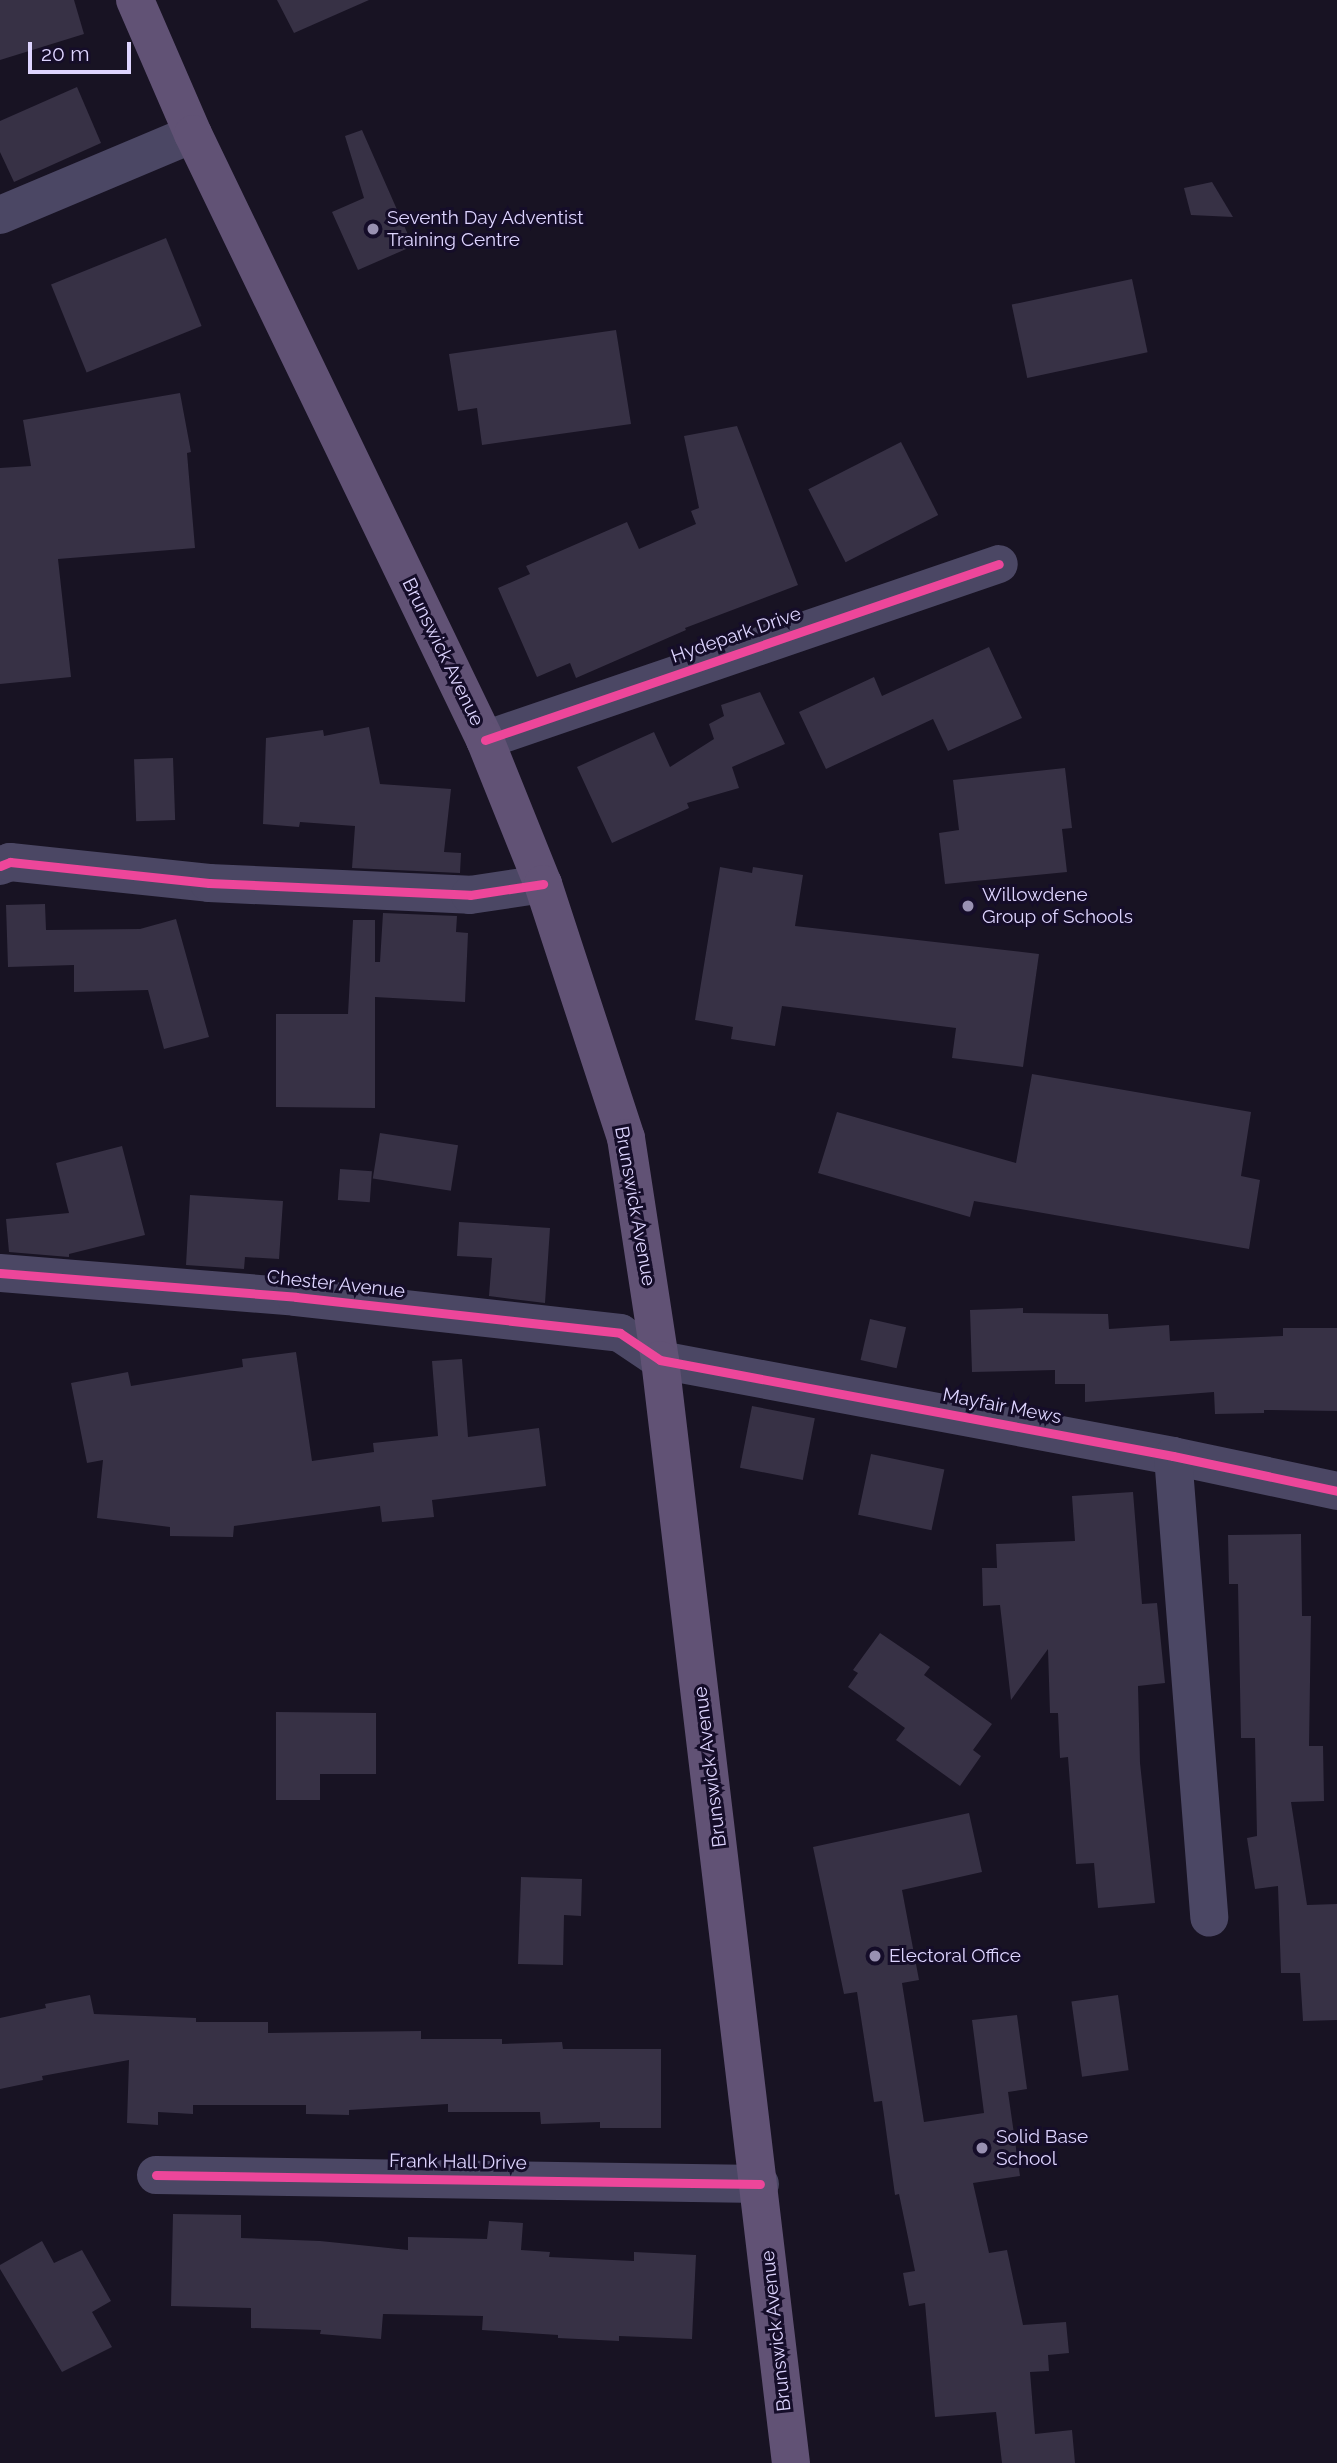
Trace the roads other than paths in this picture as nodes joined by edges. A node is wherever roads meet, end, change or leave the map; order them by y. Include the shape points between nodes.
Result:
1 (135, 0) edge
2 (192, 134) junction
3 (0, 215) edge
4 (999, 564) dead end
5 (485, 740) junction
6 (0, 866) edge
7 (543, 884) junction
8 (0, 1273) edge
9 (660, 1360) junction
10 (1173, 1456) junction
11 (1337, 1491) edge
12 (1209, 1918) dead end
13 (156, 2175) dead end
14 (760, 2184) junction
15 (791, 2463) edge

1 - 2 main road, Brunswick Avenue
2 - 3 street
2 - 5 main road, Brunswick Avenue
4 - 5 street, Hydepark Drive
5 - 7 main road, Brunswick Avenue
6 - 7 street via 10,862 209,883 470,895
7 - 9 main road, Brunswick Avenue via 626,1138
8 - 9 street, Chester Avenue via 296,1297 620,1333
9 - 10 street, Mayfair Mews
9 - 14 main road, Brunswick Avenue
10 - 11 street, Mayfair Mews
10 - 12 street
13 - 14 street, Frank Hall Drive
14 - 15 main road, Brunswick Avenue

